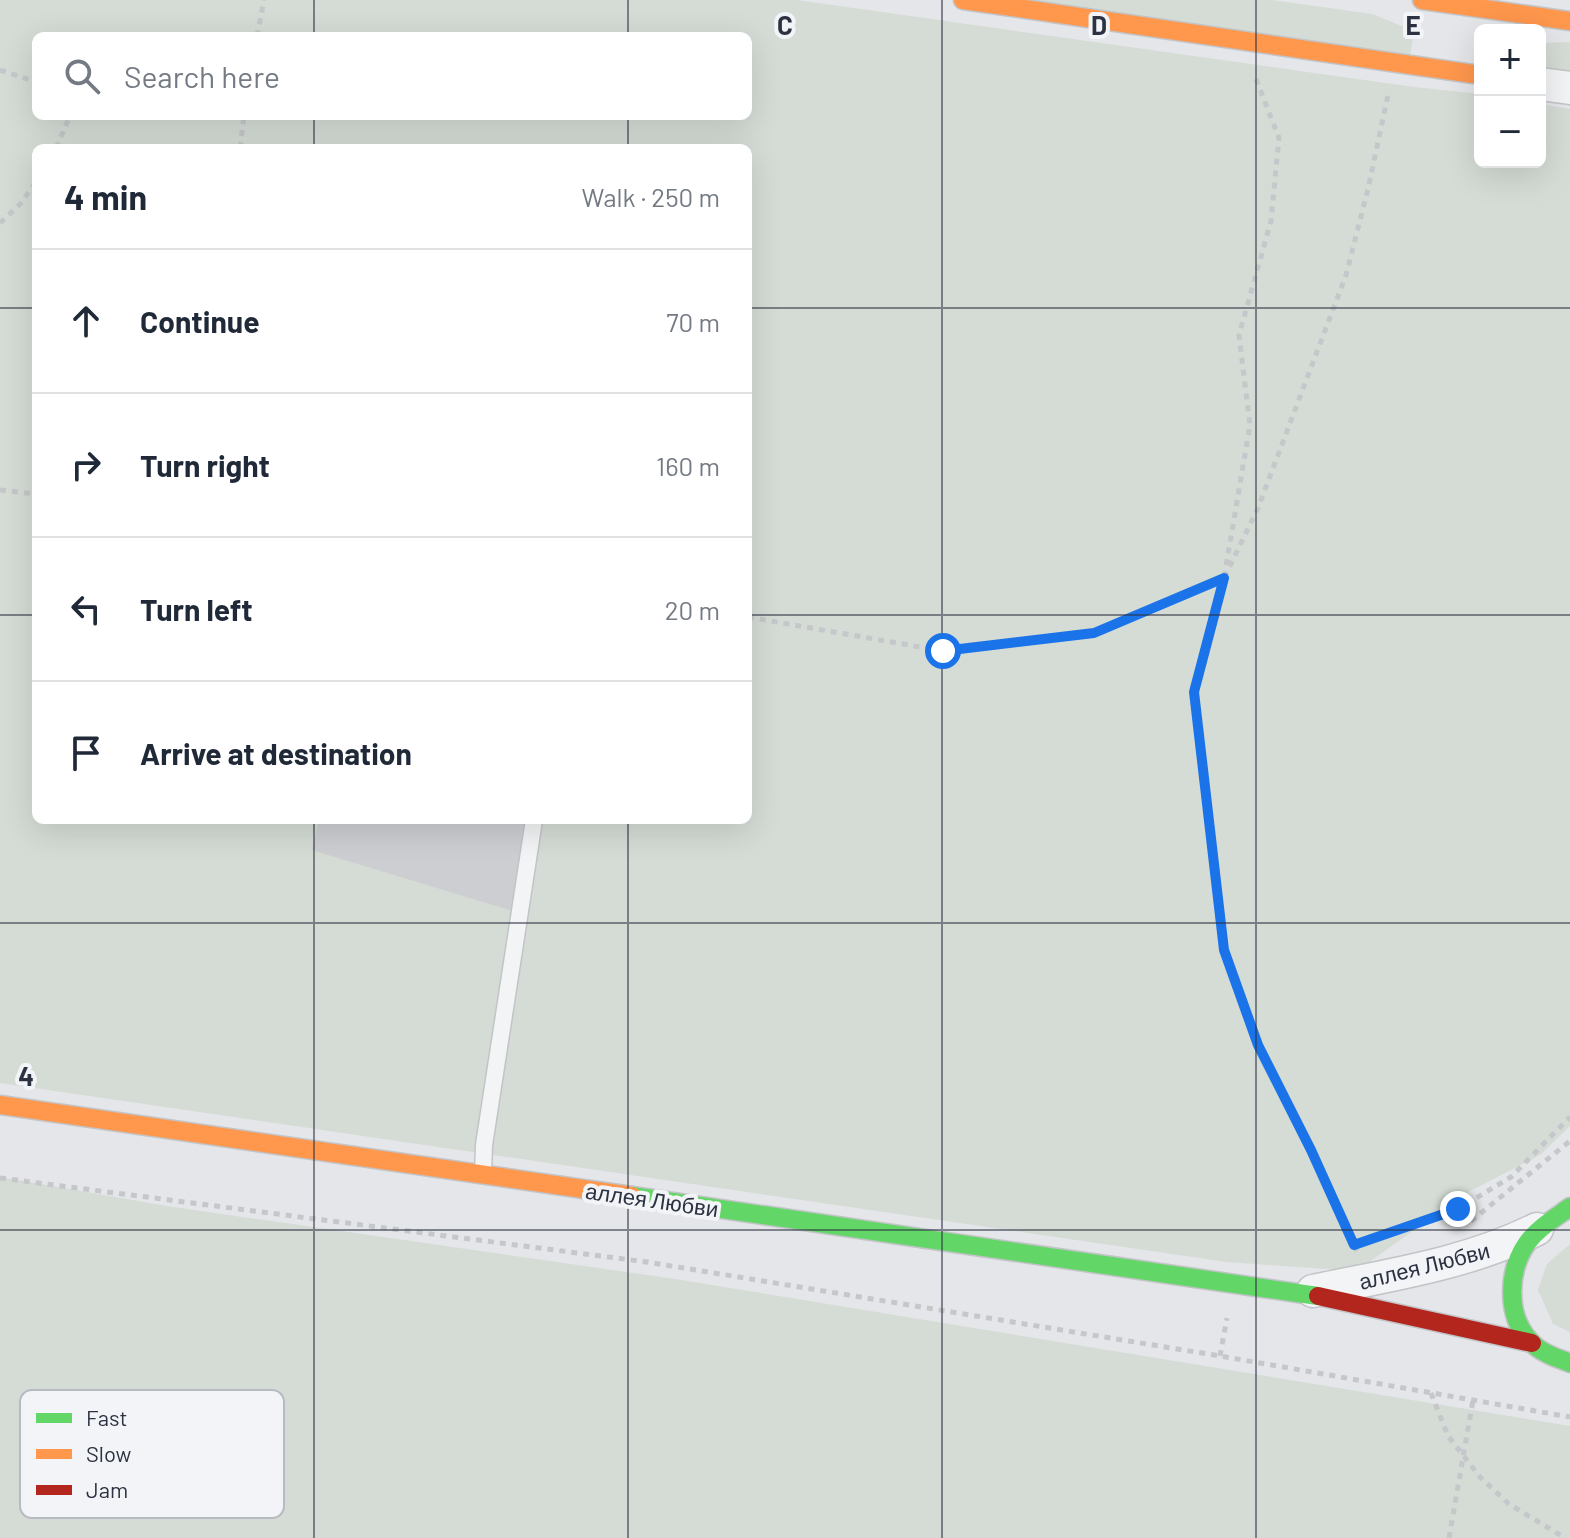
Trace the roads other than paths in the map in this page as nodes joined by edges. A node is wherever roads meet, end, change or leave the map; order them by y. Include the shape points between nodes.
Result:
1 (963, 0) edge
2 (1422, 0) edge
3 (1570, 21) edge
4 (1474, 74) edge
5 (1546, 85) edge
6 (1570, 88) edge
7 (533, 824) edge
8 (0, 1105) edge
9 (483, 1175) junction
10 (1570, 1207) edge
11 (1540, 1228) junction
12 (1304, 1293) junction
13 (1532, 1343) junction
14 (1570, 1363) edge

1 - 4 street
2 - 3 street
5 - 6 street
7 - 9 lane
8 - 9 street, аллея Любви
9 - 12 street, аллея Любви
10 - 11 street
11 - 12 street, аллея Любви via 1506,1245 1435,1266
11 - 13 street via 1517,1263 1512,1286 1513,1306
12 - 13 street, аллея Любви
13 - 14 street, аллея Любви

